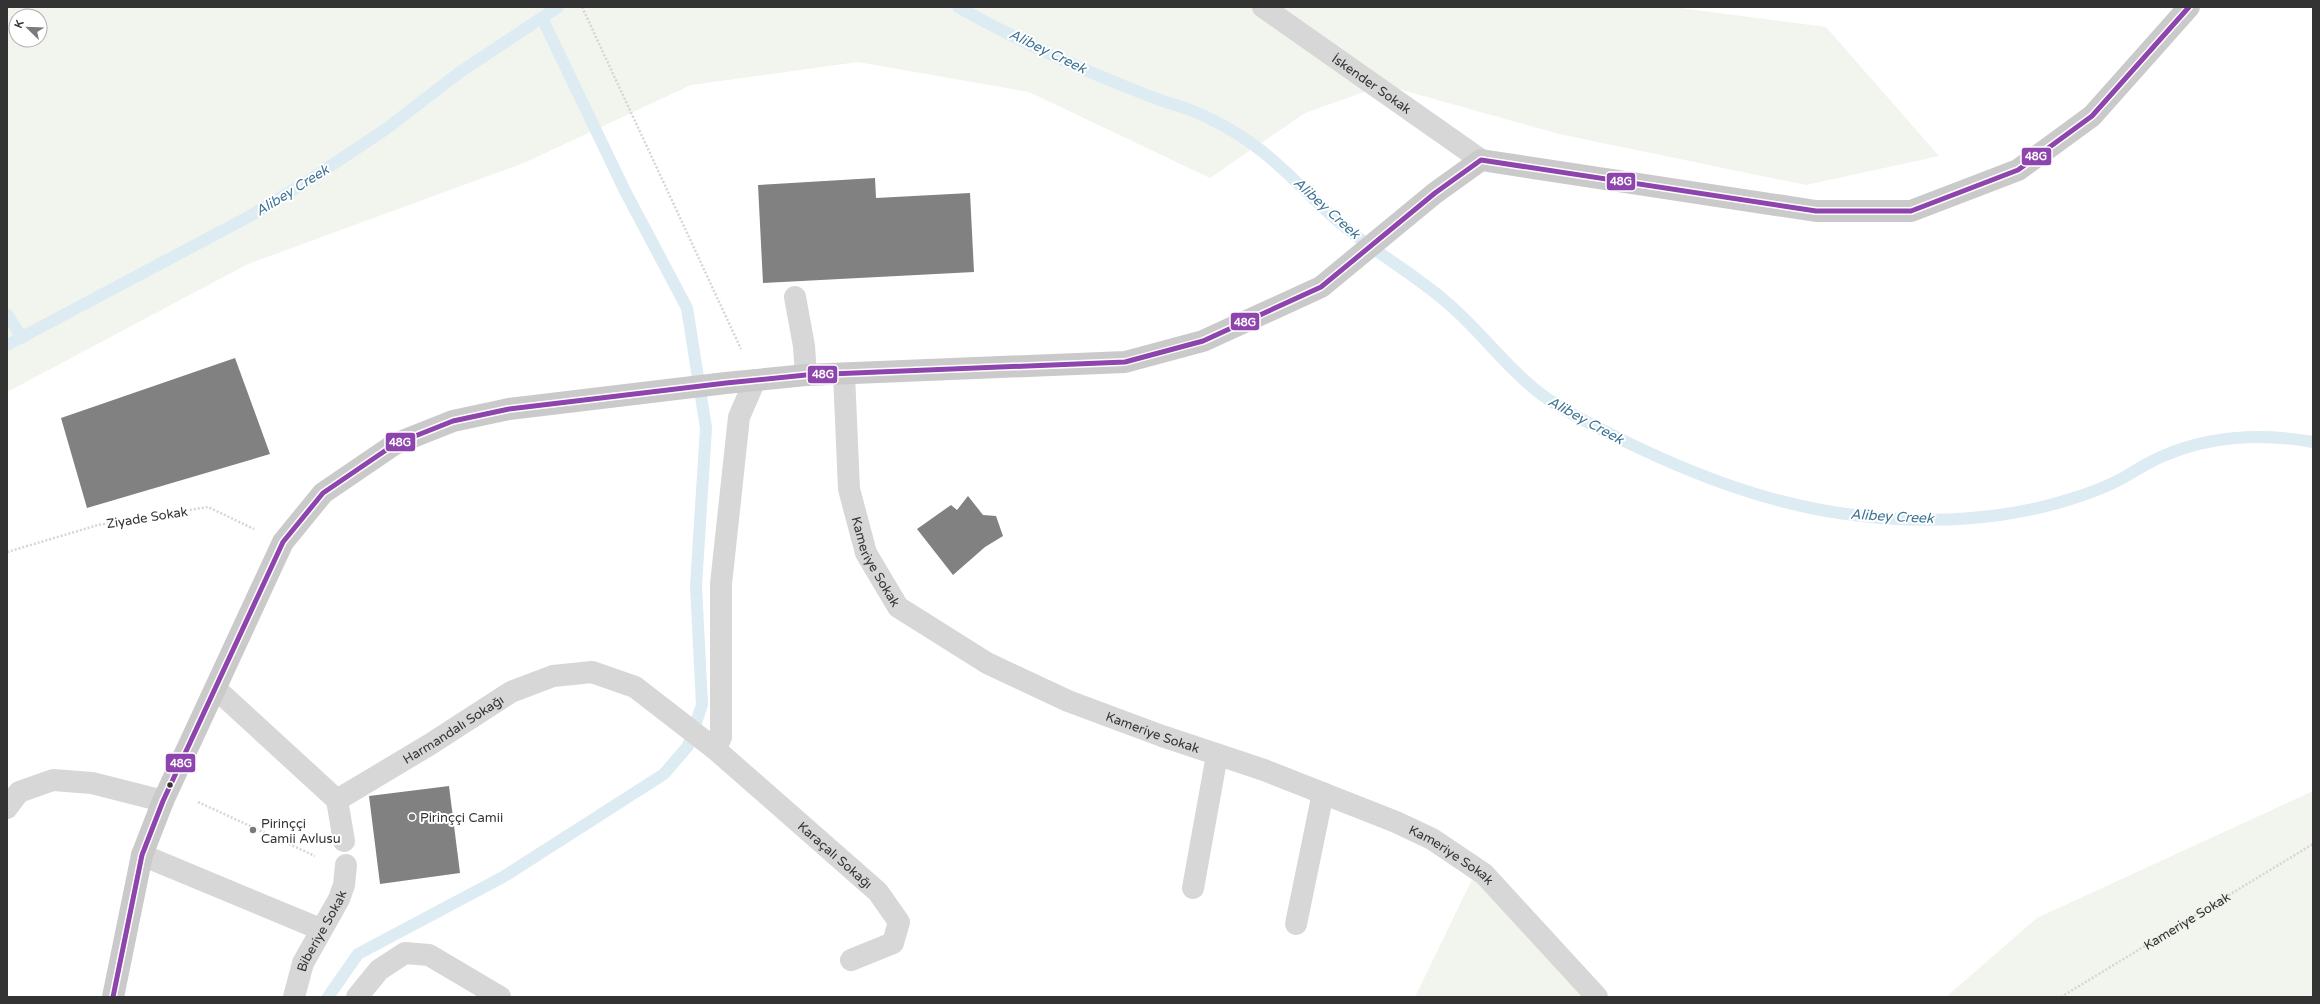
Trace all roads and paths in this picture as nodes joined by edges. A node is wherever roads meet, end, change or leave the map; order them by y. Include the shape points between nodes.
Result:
1 (582, 7) edge
2 (1263, 7) edge
3 (2189, 7) edge
4 (1481, 160) junction
5 (795, 297) dead end
6 (844, 374) junction
7 (806, 375) junction
8 (755, 380) junction
9 (283, 542) junction
10 (7, 552) edge
11 (216, 690) junction
12 (714, 749) junction
13 (1218, 755) junction
14 (1323, 793) junction
15 (166, 794) junction
16 (337, 800) junction
17 (7, 808) edge
18 (344, 841) dead end
19 (2313, 844) edge
20 (142, 855) junction
21 (321, 855) dead end
22 (346, 865) dead end
23 (1193, 888) dead end
24 (1296, 924) dead end
25 (320, 930) junction
26 (851, 960) dead end
27 (114, 997) edge
28 (294, 997) edge
29 (357, 997) edge
30 (500, 997) edge
31 (1597, 997) edge
32 (2061, 997) edge

1 - 8 path
2 - 4 street, İskender Sokak
3 - 4 main road via 2092,116 2018,170 1912,211 1816,211
4 - 6 main road via 1435,193 1321,287 1203,341 1125,362
5 - 7 street via 804,346
6 - 7 main road
6 - 13 street, Kameriye Sokak via 849,489 866,553 898,607 987,664 1061,698
7 - 8 main road
8 - 9 main road via 509,409 453,421 395,444 323,493
8 - 12 street via 738,425 721,584 721,737
9 - 10 path, Ziyade Sokak via 208,507 98,525
9 - 11 main road
11 - 15 main road
11 - 16 street
12 - 16 street, Harmandalı Sokağı via 634,687 592,672 553,676 511,692 429,746
12 - 26 street, Karaçalı Sokağı via 878,892 899,922 893,943
13 - 14 street, Kameriye Sokak
13 - 23 street
14 - 24 street
14 - 31 street, Kameriye Sokak via 1432,839 1484,874
15 - 17 street via 53,780 19,792
15 - 20 main road
15 - 21 path via 313,856
16 - 18 street
19 - 32 path, Kameriye Sokak
20 - 25 street
20 - 27 main road
22 - 25 street, Biberiye Sokak via 344,885 339,898
25 - 28 street, Biberiye Sokak via 303,963
29 - 30 street via 379,970 405,953 429,955

